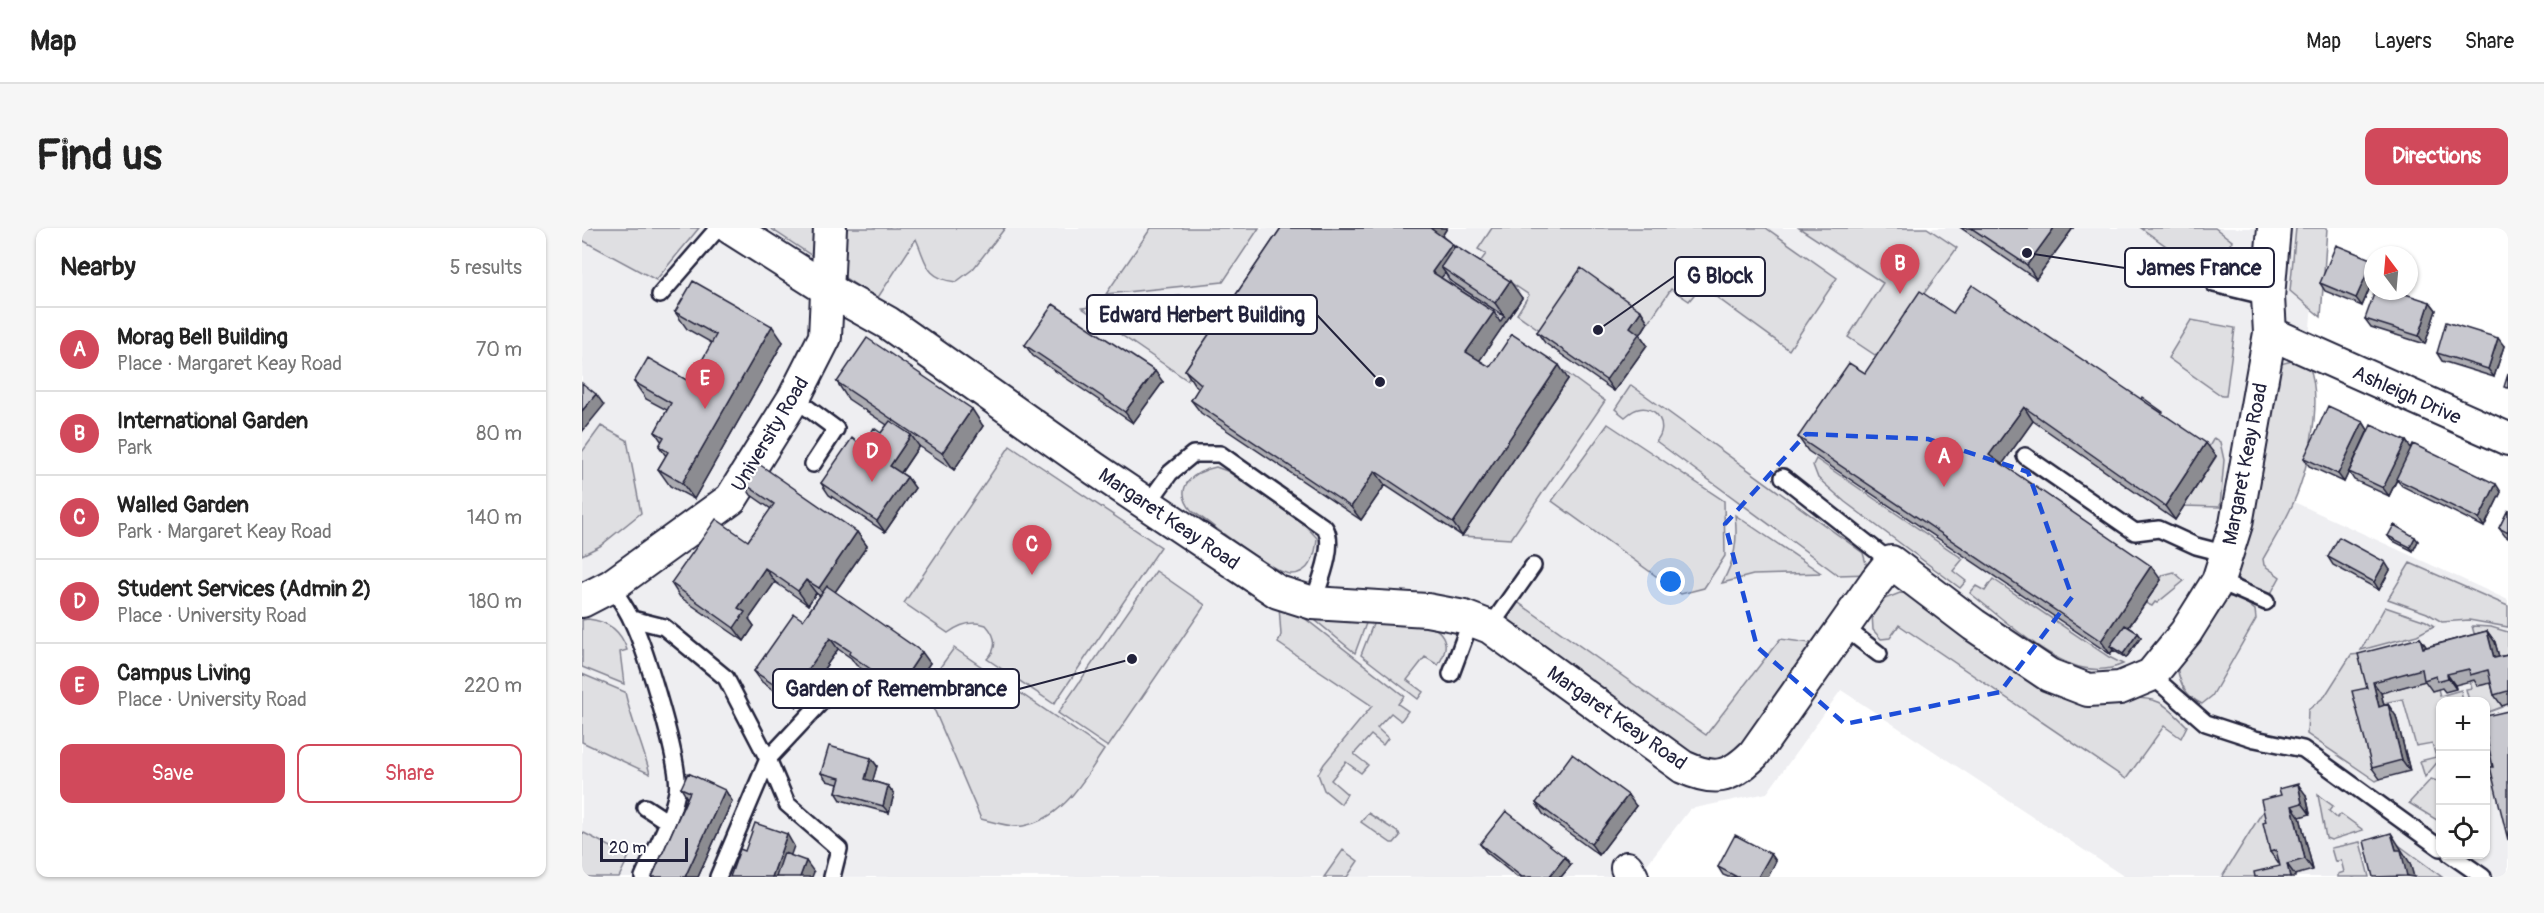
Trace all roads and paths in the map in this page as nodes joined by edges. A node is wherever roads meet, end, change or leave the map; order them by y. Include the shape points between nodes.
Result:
1 (718, 228) edge
2 (731, 228) edge
3 (830, 228) edge
4 (2274, 228) edge
5 (2214, 284) dead end
6 (827, 289) junction
7 (660, 295) dead end
8 (2268, 297) junction
9 (2270, 333) junction
10 (794, 398) junction
11 (2508, 439) edge
12 (2025, 456) dead end
13 (813, 464) dead end
14 (1783, 477) dead end
15 (1147, 505) junction
16 (1891, 562) junction
17 (1533, 566) dead end
18 (2223, 567) junction
19 (611, 586) junction
20 (582, 601) edge
21 (2266, 602) dead end
22 (1313, 603) junction
23 (632, 619) junction
24 (1480, 623) junction
25 (1845, 628) junction
26 (1879, 654) dead end
27 (1451, 674) dead end
28 (2151, 675) junction
29 (826, 697) dead end
30 (768, 759) junction
31 (645, 807) dead end
32 (668, 822) junction
33 (2436, 845) edge
34 (2456, 859) edge
35 (643, 877) edge
36 (718, 877) edge
37 (832, 877) edge
38 (2483, 877) edge

1 - 7 lane
2 - 6 street, Margaret Keay Road
3 - 6 street, University Road
4 - 8 street, Margaret Keay Road
5 - 8 lane
6 - 10 street, University Road via 825,338
6 - 15 street, Margaret Keay Road via 888,323
8 - 9 street, Margaret Keay Road
9 - 11 street, Ashleigh Drive
9 - 18 street, Margaret Keay Road via 2236,524
10 - 13 lane via 836,429
10 - 19 street, University Road via 731,499
12 - 18 lane via 2135,532 2159,529 2196,546
14 - 16 lane
15 - 22 street, Margaret Keay Road via 1278,592
15 - 22 lane via 1170,473 1193,454 1220,454 1329,534 1326,563
16 - 25 street, Margaret Keay Road
16 - 28 street, Margaret Keay Road via 2049,675 2088,690 2120,688
17 - 24 lane
18 - 21 lane
18 - 28 street, Margaret Keay Road via 2186,632
19 - 20 street, University Road
19 - 23 lane
22 - 24 street, Margaret Keay Road via 1427,610
23 - 30 lane via 664,627 726,678
23 - 32 lane via 648,661 672,754 678,790
24 - 25 street, Margaret Keay Road via 1702,776 1721,776 1740,769
24 - 27 lane
25 - 26 lane
28 - 33 lane via 2206,723 2303,749
29 - 30 lane
30 - 36 lane
30 - 37 lane via 787,804 839,849
31 - 32 lane
32 - 35 lane
34 - 38 lane

